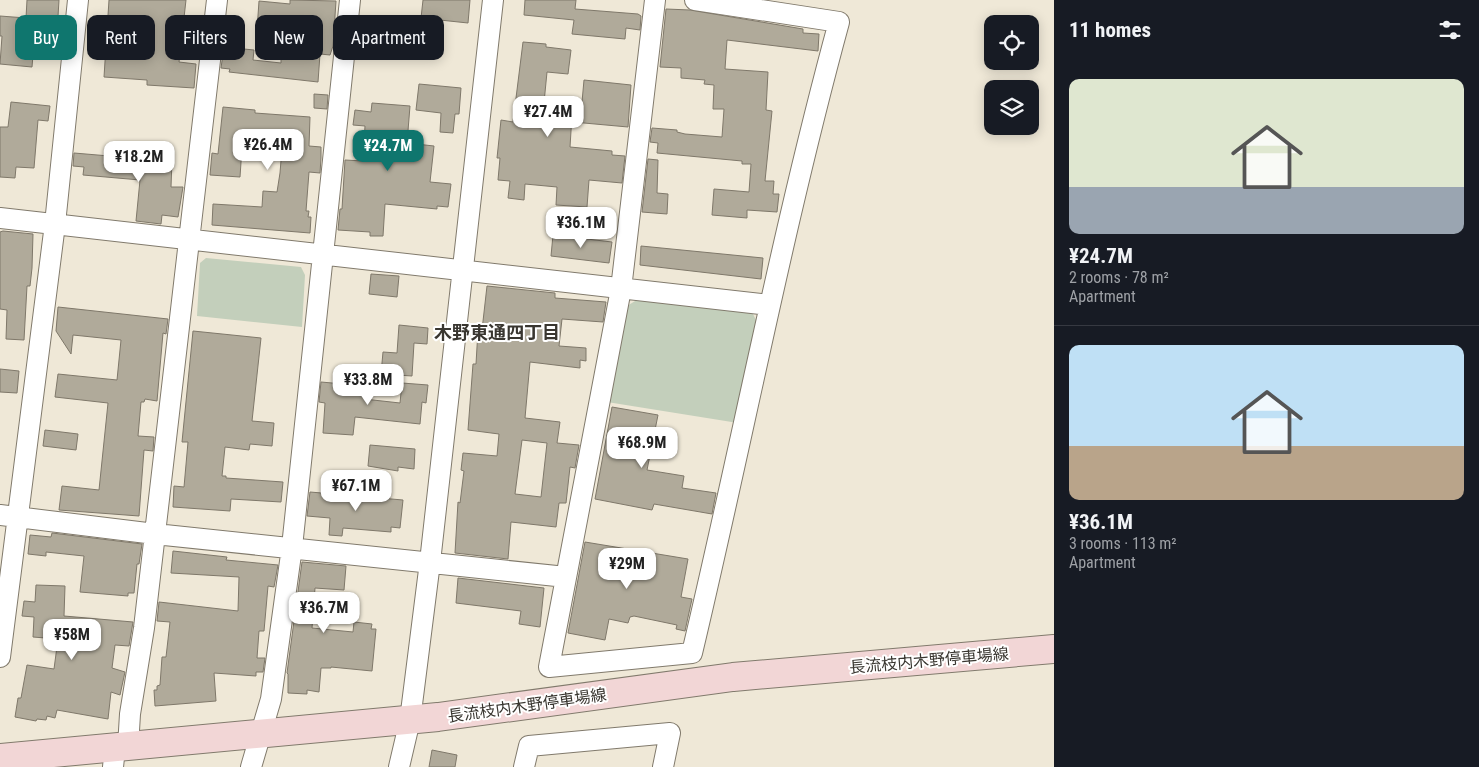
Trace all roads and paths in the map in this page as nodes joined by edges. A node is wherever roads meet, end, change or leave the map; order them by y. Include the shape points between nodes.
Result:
1 (78, 0) edge
2 (217, 0) edge
3 (350, 0) edge
4 (493, 0) edge
5 (655, 0) edge
6 (695, 0) edge
7 (0, 218) edge
8 (55, 224) junction
9 (190, 240) junction
10 (321, 254) junction
11 (462, 269) junction
12 (621, 290) junction
13 (769, 305) junction
14 (10, 516) edge
15 (155, 534) junction
16 (292, 547) junction
17 (430, 562) junction
18 (566, 577) junction
19 (1054, 649) edge
20 (0, 657) edge
21 (410, 720) junction
22 (259, 734) junction
23 (119, 754) edge
24 (0, 758) edge
25 (251, 767) edge
26 (399, 767) edge
27 (524, 767) edge
28 (663, 767) edge

1 - 8 street
2 - 9 street
3 - 10 street
4 - 11 street
5 - 12 street
6 - 13 street via 839,22
7 - 8 street
8 - 9 street
8 - 14 street
9 - 10 street
9 - 15 street
10 - 11 street
10 - 16 street
11 - 12 street
11 - 17 street
12 - 13 street
12 - 18 street
13 - 18 street via 692,653 548,667
14 - 15 street
14 - 20 street
15 - 16 street
15 - 23 street via 130,714
16 - 17 street
16 - 22 street via 271,699
17 - 18 street
17 - 21 street
19 - 21 main road, 長流枝内木野停車場線 via 758,674
21 - 22 main road, 長流枝内木野停車場線
21 - 26 street
22 - 23 main road, 長流枝内木野停車場線
22 - 25 street
23 - 24 main road, 長流枝内木野停車場線
27 - 28 street via 529,746 670,733

